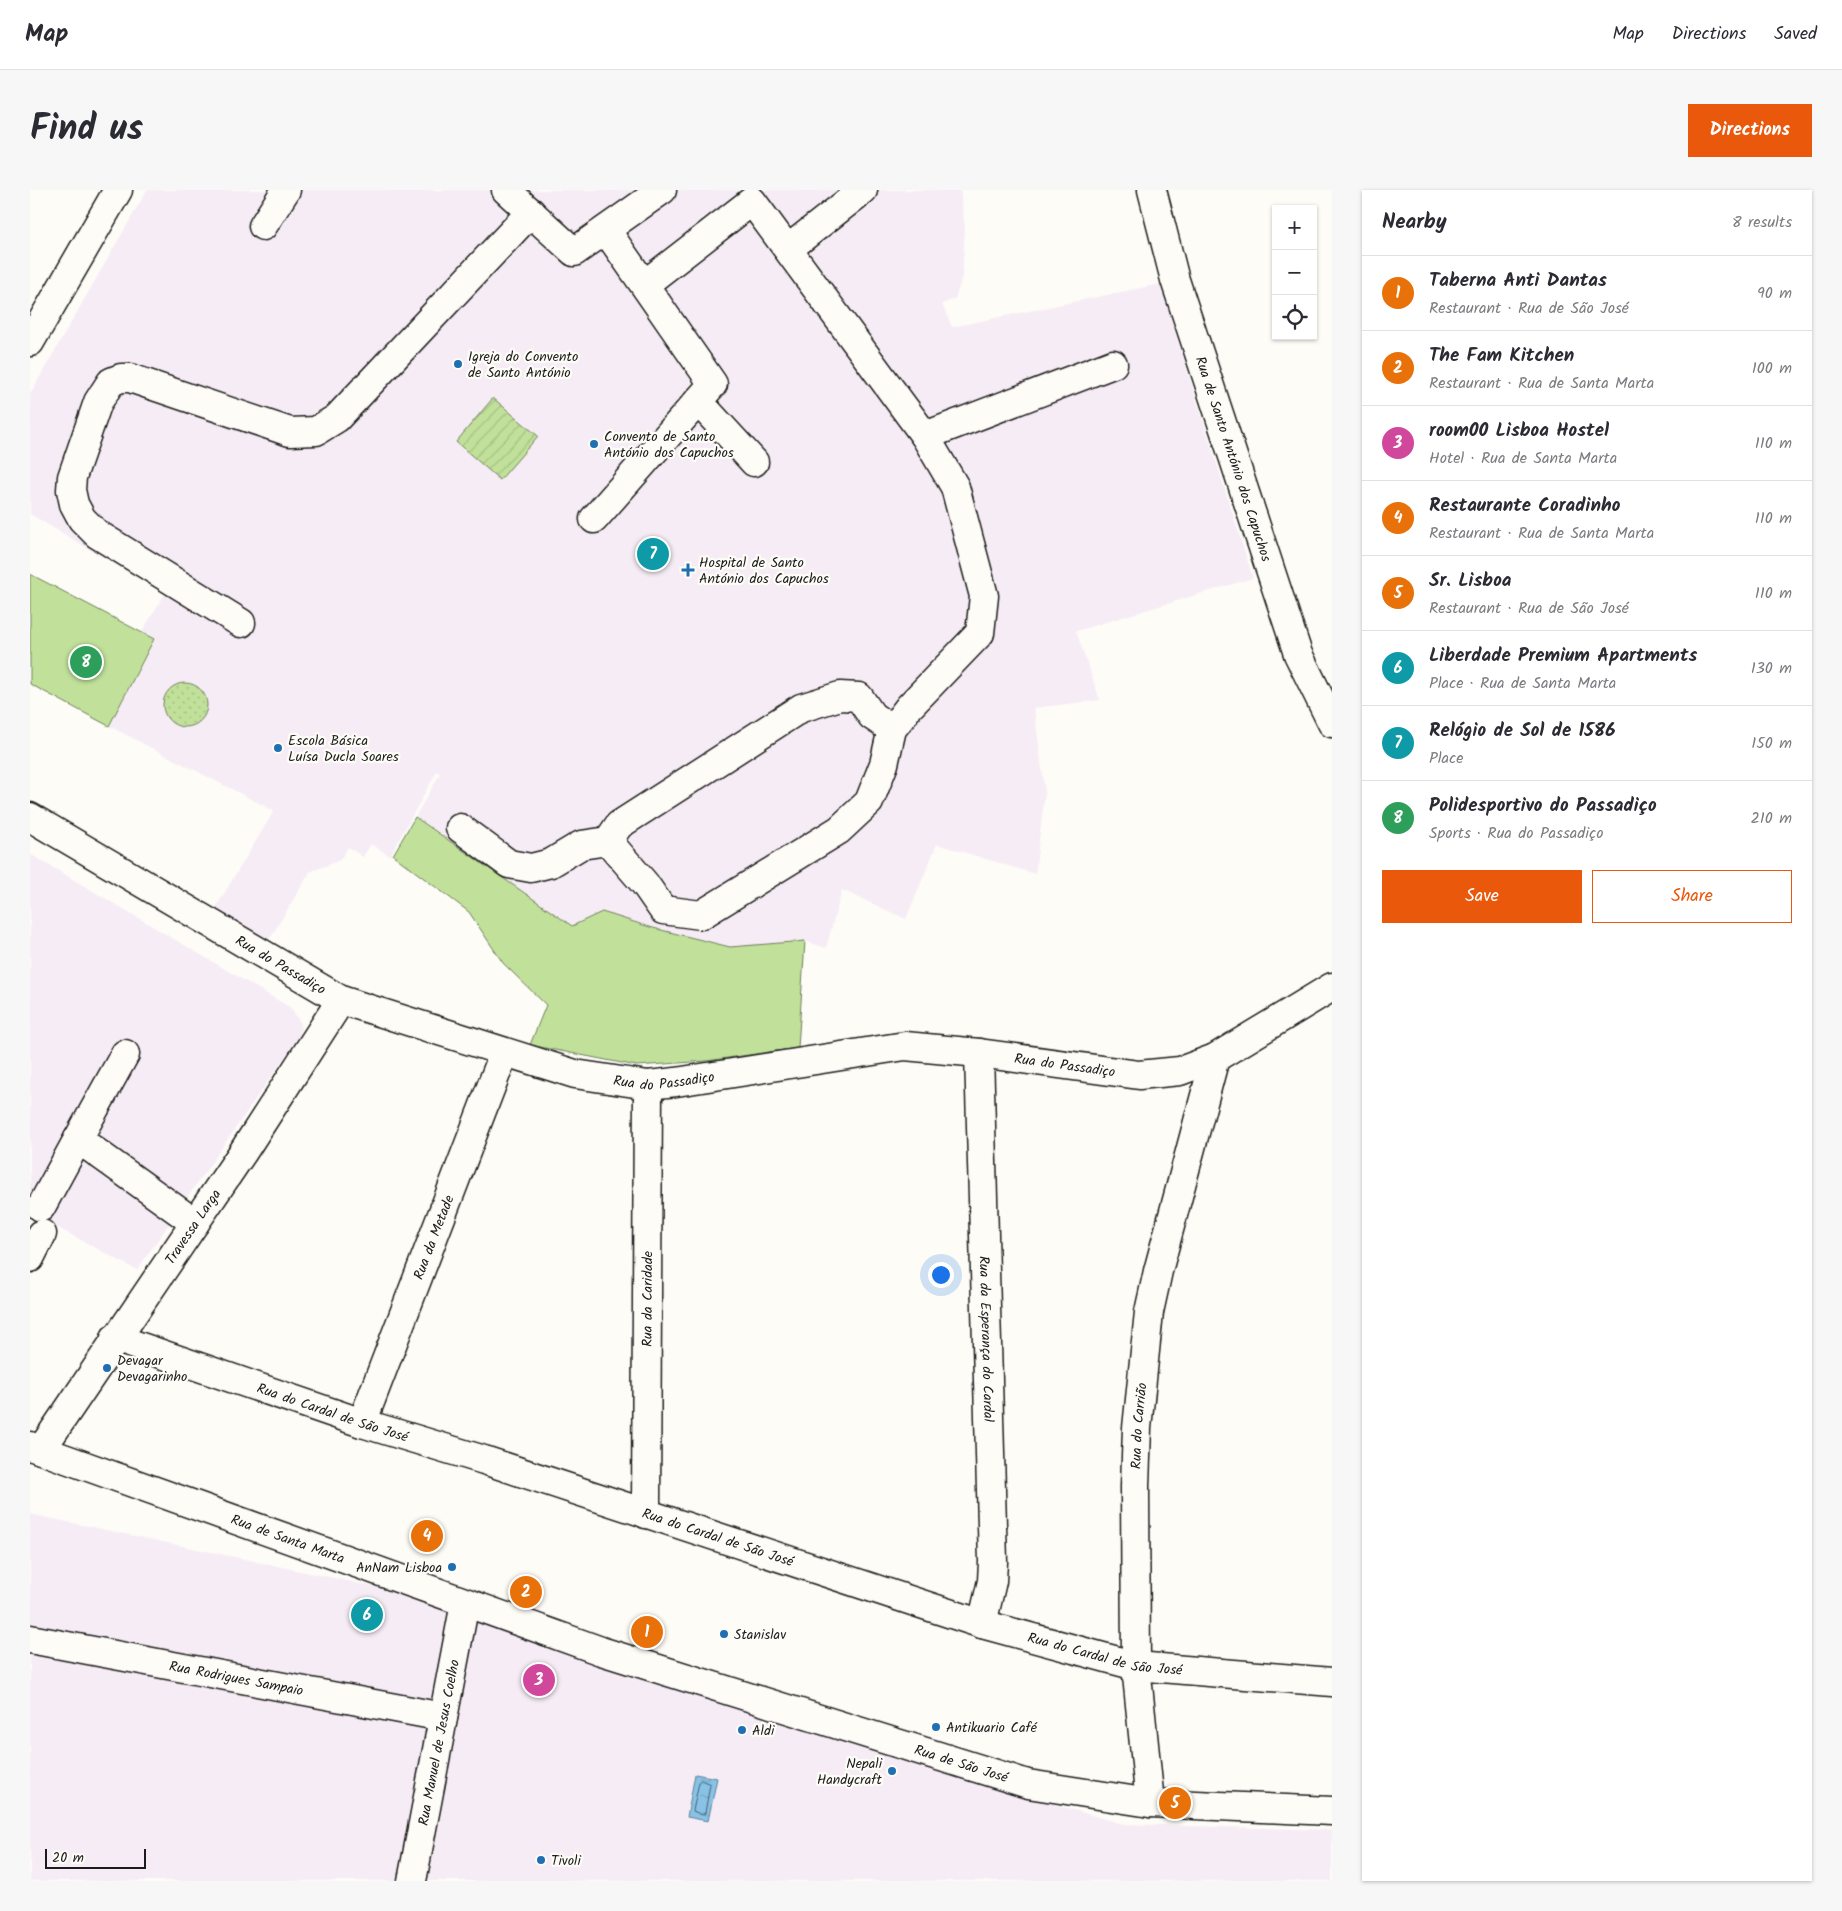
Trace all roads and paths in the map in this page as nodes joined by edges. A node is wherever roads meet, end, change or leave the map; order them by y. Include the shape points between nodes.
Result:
1 (118, 190) edge
2 (286, 190) edge
3 (506, 190) edge
4 (662, 190) edge
5 (863, 190) edge
6 (1152, 190) edge
7 (531, 212) junction
8 (263, 226) dead end
9 (606, 230) junction
10 (788, 249) junction
11 (645, 284) junction
12 (30, 342) edge
13 (1113, 364) dead end
14 (698, 401) junction
15 (925, 436) junction
16 (754, 462) dead end
17 (594, 519) dead end
18 (240, 623) dead end
19 (1332, 723) edge
20 (892, 729) junction
21 (30, 817) edge
22 (460, 828) dead end
23 (608, 841) junction
24 (1332, 987) edge
25 (340, 1000) junction
26 (504, 1053) junction
27 (979, 1053) junction
28 (125, 1054) dead end
29 (1215, 1058) junction
30 (648, 1085) junction
31 (78, 1139) junction
32 (41, 1207) dead end
33 (195, 1223) junction
34 (115, 1338) junction
35 (362, 1423) junction
36 (35, 1448) edge
37 (646, 1514) junction
38 (465, 1603) junction
39 (982, 1624) junction
40 (30, 1639) edge
41 (601, 1651) joint
42 (1136, 1666) junction
43 (1332, 1682) edge
44 (443, 1717) junction
45 (1150, 1803) junction
46 (1332, 1811) edge
47 (412, 1881) edge

1 - 12 street
2 - 8 street
3 - 7 street
4 - 9 street
5 - 10 street
6 - 19 street, Rua de Santo António dos Capuchos via 1175,280 1298,654
7 - 9 street via 574,252
7 - 18 street via 337,418 316,431 298,433 280,429 130,378 115,380 107,386 98,402 72,477 71,490 78,512 97,534
9 - 11 street
10 - 11 street via 752,201
10 - 15 street
11 - 14 street via 713,384
13 - 15 street
14 - 16 street
14 - 17 street
15 - 20 street via 956,487 984,596 980,633
20 - 23 street via 872,716 859,697 840,696 801,708 619,825
20 - 23 street via 884,764 869,802 839,830 701,915 662,910 645,884
21 - 25 street, Rua do Passadiço
22 - 23 street via 509,864 531,868 551,863 581,845
24 - 29 street, Rua do Passadiço
25 - 26 street, Rua do Passadiço
25 - 33 street, Travessa Larga
26 - 30 street, Rua do Passadiço via 575,1074
26 - 35 street, Rua da Metade
27 - 29 street, Rua do Passadiço via 1139,1075 1180,1071
27 - 30 street, Rua do Passadiço via 905,1046
27 - 39 street, Rua da Esperança do Cardal via 993,1562
28 - 31 street
29 - 42 street, Rua do Carrião via 1150,1312 1137,1428
30 - 37 street, Rua da Caridade
31 - 32 street
31 - 33 street
33 - 34 street, Travessa Larga
34 - 35 street, Rua do Cardal de São José
34 - 36 street, Travessa Larga
35 - 37 street, Rua do Cardal de São José
36 - 38 street, Rua de Santa Marta
37 - 39 street, Rua do Cardal de São José
38 - 41 street, Rua de Santa Marta
38 - 44 street, Rua Manuel de Jesus Coelho
39 - 42 street, Rua do Cardal de São José
40 - 44 street, Rua Rodrigues Sampaio
41 - 45 street, Rua de São José via 1028,1784
42 - 43 street, Rua do Cardal de São José
42 - 45 street, Rua do Carrião
44 - 47 street, Rua Manuel de Jesus Coelho
45 - 46 street, Rua de São José

